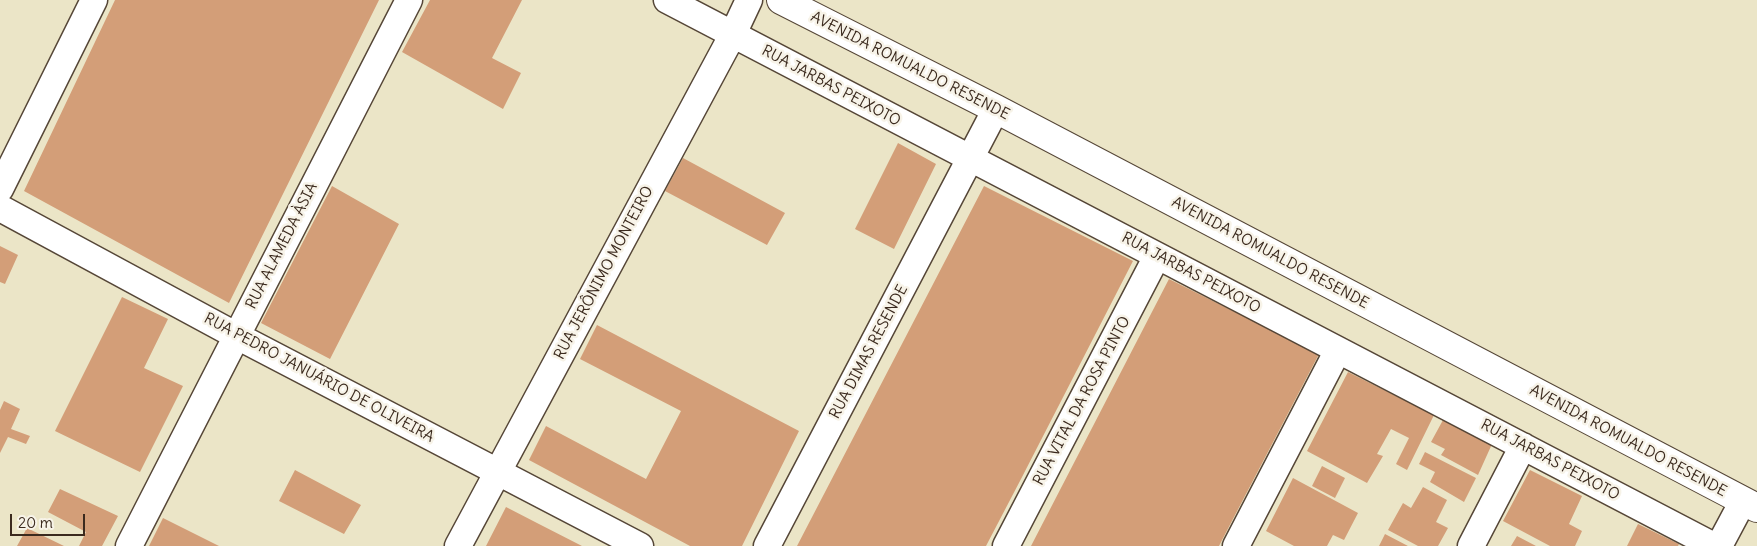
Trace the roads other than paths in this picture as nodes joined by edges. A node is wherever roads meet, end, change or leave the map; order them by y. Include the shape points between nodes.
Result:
1 (94, 0) edge
2 (408, 0) edge
3 (667, 0) edge
4 (749, 0) edge
5 (781, 0) edge
6 (732, 34) junction
7 (996, 109) junction
8 (970, 158) junction
9 (0, 189) edge
10 (0, 208) edge
11 (1157, 256) junction
12 (237, 336) junction
13 (1338, 350) junction
14 (1524, 446) junction
15 (498, 472) junction
16 (1750, 505) edge
17 (129, 546) edge
18 (458, 546) edge
19 (640, 546) edge
20 (768, 546) edge
21 (1006, 546) edge
22 (1236, 546) edge
23 (1471, 546) edge
24 (1714, 546) edge
25 (1719, 546) edge

1 - 9 street
2 - 12 street, RUA ALAMEDA ÀSIA
3 - 6 street, RUA JARBAS PEIXOTO
4 - 6 street, RUA JERÔNIMO MONTEIRO
5 - 7 street, AVENIDA ROMUALDO RESENDE
6 - 8 street, RUA JARBAS PEIXOTO
6 - 15 street, RUA JERÔNIMO MONTEIRO
7 - 8 street, RUA DIMAS RESENDE
7 - 16 street, AVENIDA ROMUALDO RESENDE
8 - 11 street, RUA JARBAS PEIXOTO
8 - 20 street, RUA DIMAS RESENDE
10 - 12 street, RUA PEDRO JANUÁRIO DE OLIVEIRA
11 - 13 street, RUA JARBAS PEIXOTO
11 - 21 street, RUA VITAL DA ROSA PINTO
12 - 15 street, RUA PEDRO JANUÁRIO DE OLIVEIRA
12 - 17 street, RUA ALAMEDA ÀSIA
13 - 14 street, RUA JARBAS PEIXOTO
13 - 22 street
14 - 23 street
14 - 24 street, RUA JARBAS PEIXOTO
15 - 18 street, RUA JERÔNIMO MONTEIRO
15 - 19 street, RUA PEDRO JANUÁRIO DE OLIVEIRA
16 - 25 street

